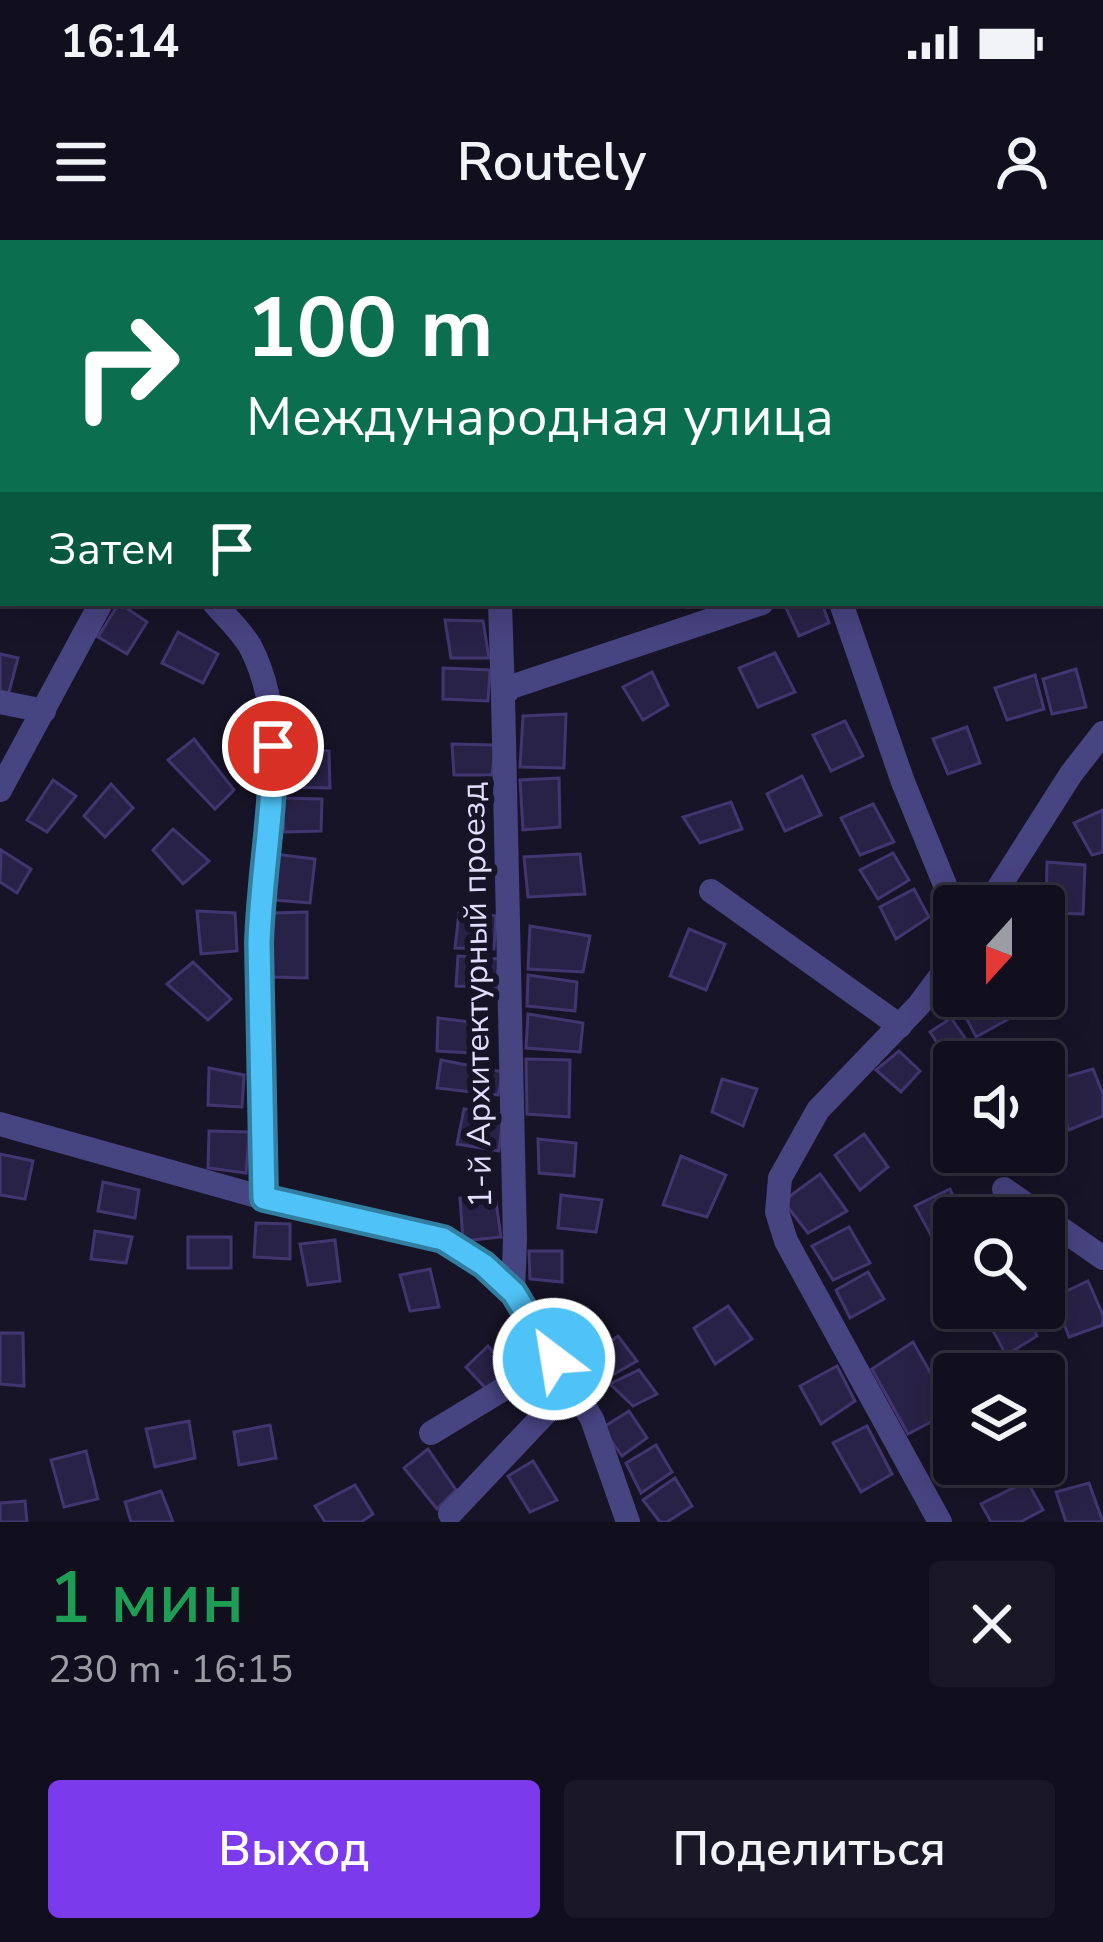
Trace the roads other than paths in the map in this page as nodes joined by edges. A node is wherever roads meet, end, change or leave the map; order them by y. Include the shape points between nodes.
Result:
1 (99, 606) edge
2 (217, 606) edge
3 (500, 606) edge
4 (753, 606) edge
5 (843, 606) edge
6 (503, 696) junction
7 (0, 702) edge
8 (44, 711) junction
9 (1103, 733) edge
10 (0, 790) edge
11 (945, 885) edge
12 (1000, 885) edge
13 (711, 891) dead end
14 (933, 988) edge
15 (900, 1026) junction
16 (0, 1124) edge
17 (1004, 1189) dead end
18 (264, 1198) junction
19 (1103, 1258) edge
20 (514, 1293) junction
21 (554, 1359) junction
22 (572, 1385) junction
23 (431, 1433) dead end
24 (450, 1514) dead end
25 (628, 1522) edge
26 (940, 1522) edge

1 - 8 street
2 - 18 street via 249,644 273,721 259,943
3 - 6 street, 1-й Архитектурный проезд
4 - 6 street
5 - 11 street
6 - 20 street, 1-й Архитектурный проезд
7 - 8 street
8 - 10 street
9 - 12 street
13 - 15 street
14 - 15 street
15 - 26 street via 818,1110 780,1178 777,1212
16 - 18 street
17 - 19 street
18 - 20 street via 443,1239
20 - 21 street
21 - 22 street
21 - 23 street
22 - 24 street
22 - 25 street

